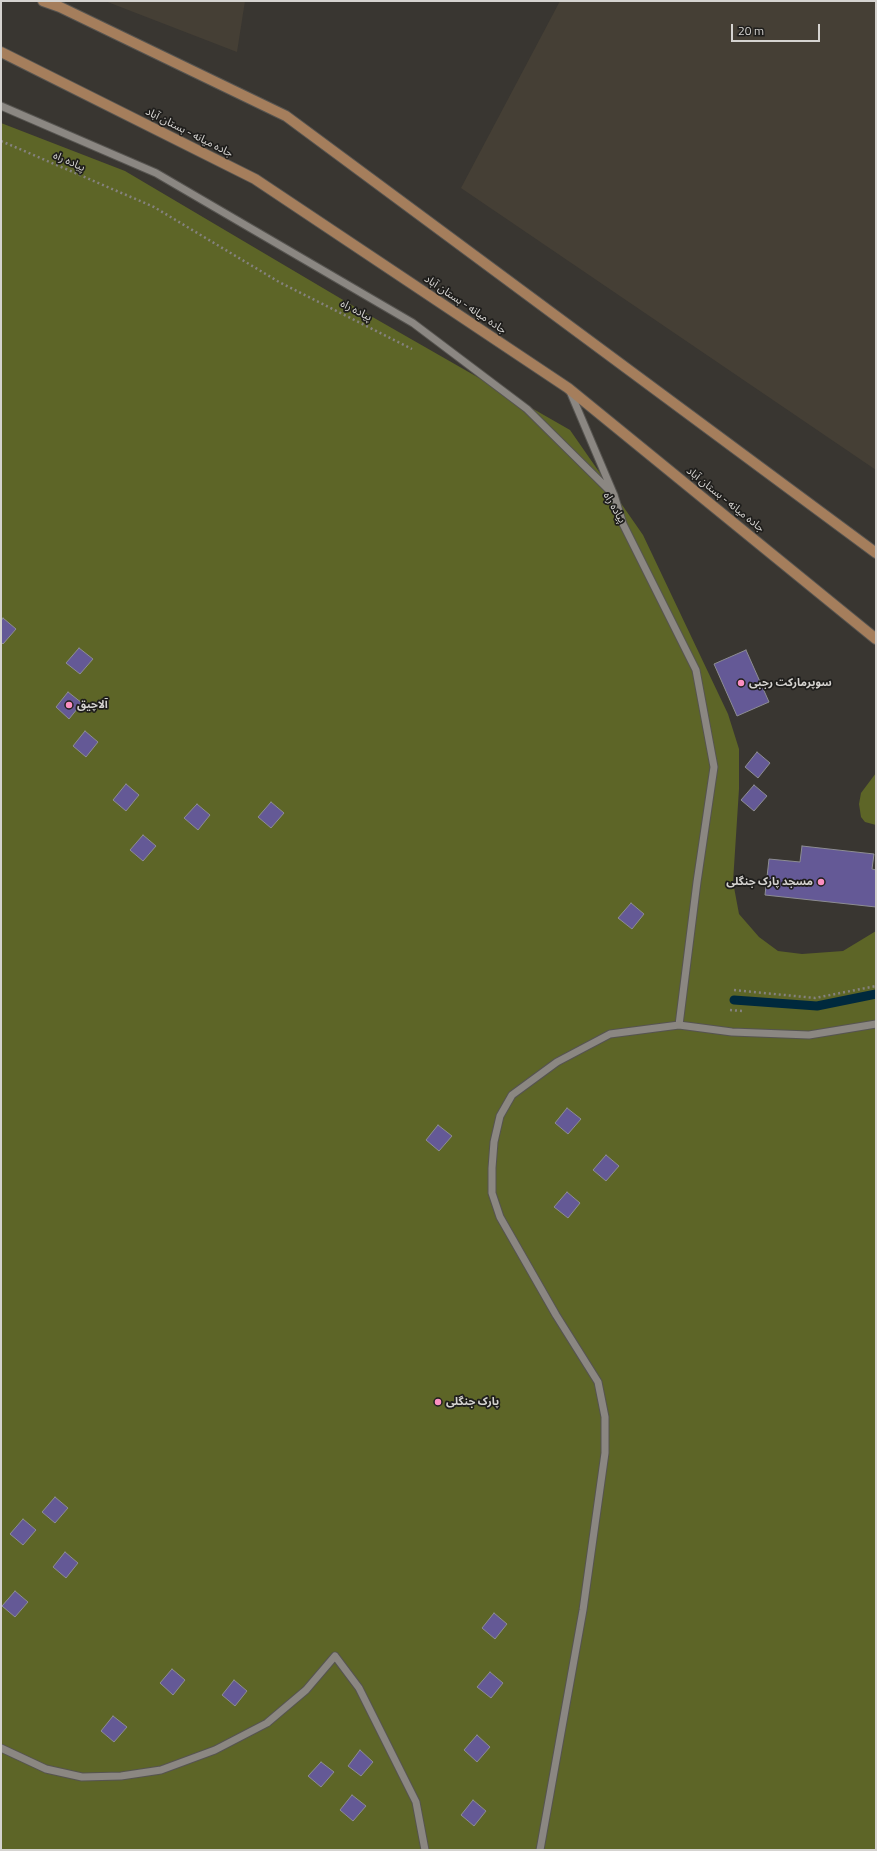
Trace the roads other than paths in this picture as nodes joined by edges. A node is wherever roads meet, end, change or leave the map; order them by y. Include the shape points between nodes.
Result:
1 (43, 1) edge
2 (1, 52) edge
3 (1, 106) edge
4 (568, 388) junction
5 (614, 495) junction
6 (876, 553) edge
7 (876, 639) edge
8 (876, 1024) edge
9 (679, 1025) junction
10 (1, 1748) edge
11 (425, 1850) edge
12 (540, 1850) edge

1 - 6 main road via 286,116
2 - 4 main road, جاده میانه - بستان آباد via 255,179
3 - 5 street via 156,173 413,323 527,409
4 - 5 street
4 - 7 main road, جاده میانه - بستان آباد
5 - 9 street via 623,524 696,670 714,767
8 - 9 street via 808,1035 732,1032
9 - 12 street via 610,1034 557,1062 512,1095 500,1116 494,1142 492,1193 500,1217 598,1382 605,1417 605,1453 583,1610
10 - 11 street via 46,1769 82,1777 121,1776 161,1770 215,1750 266,1723 306,1690 335,1656 359,1688 416,1802

